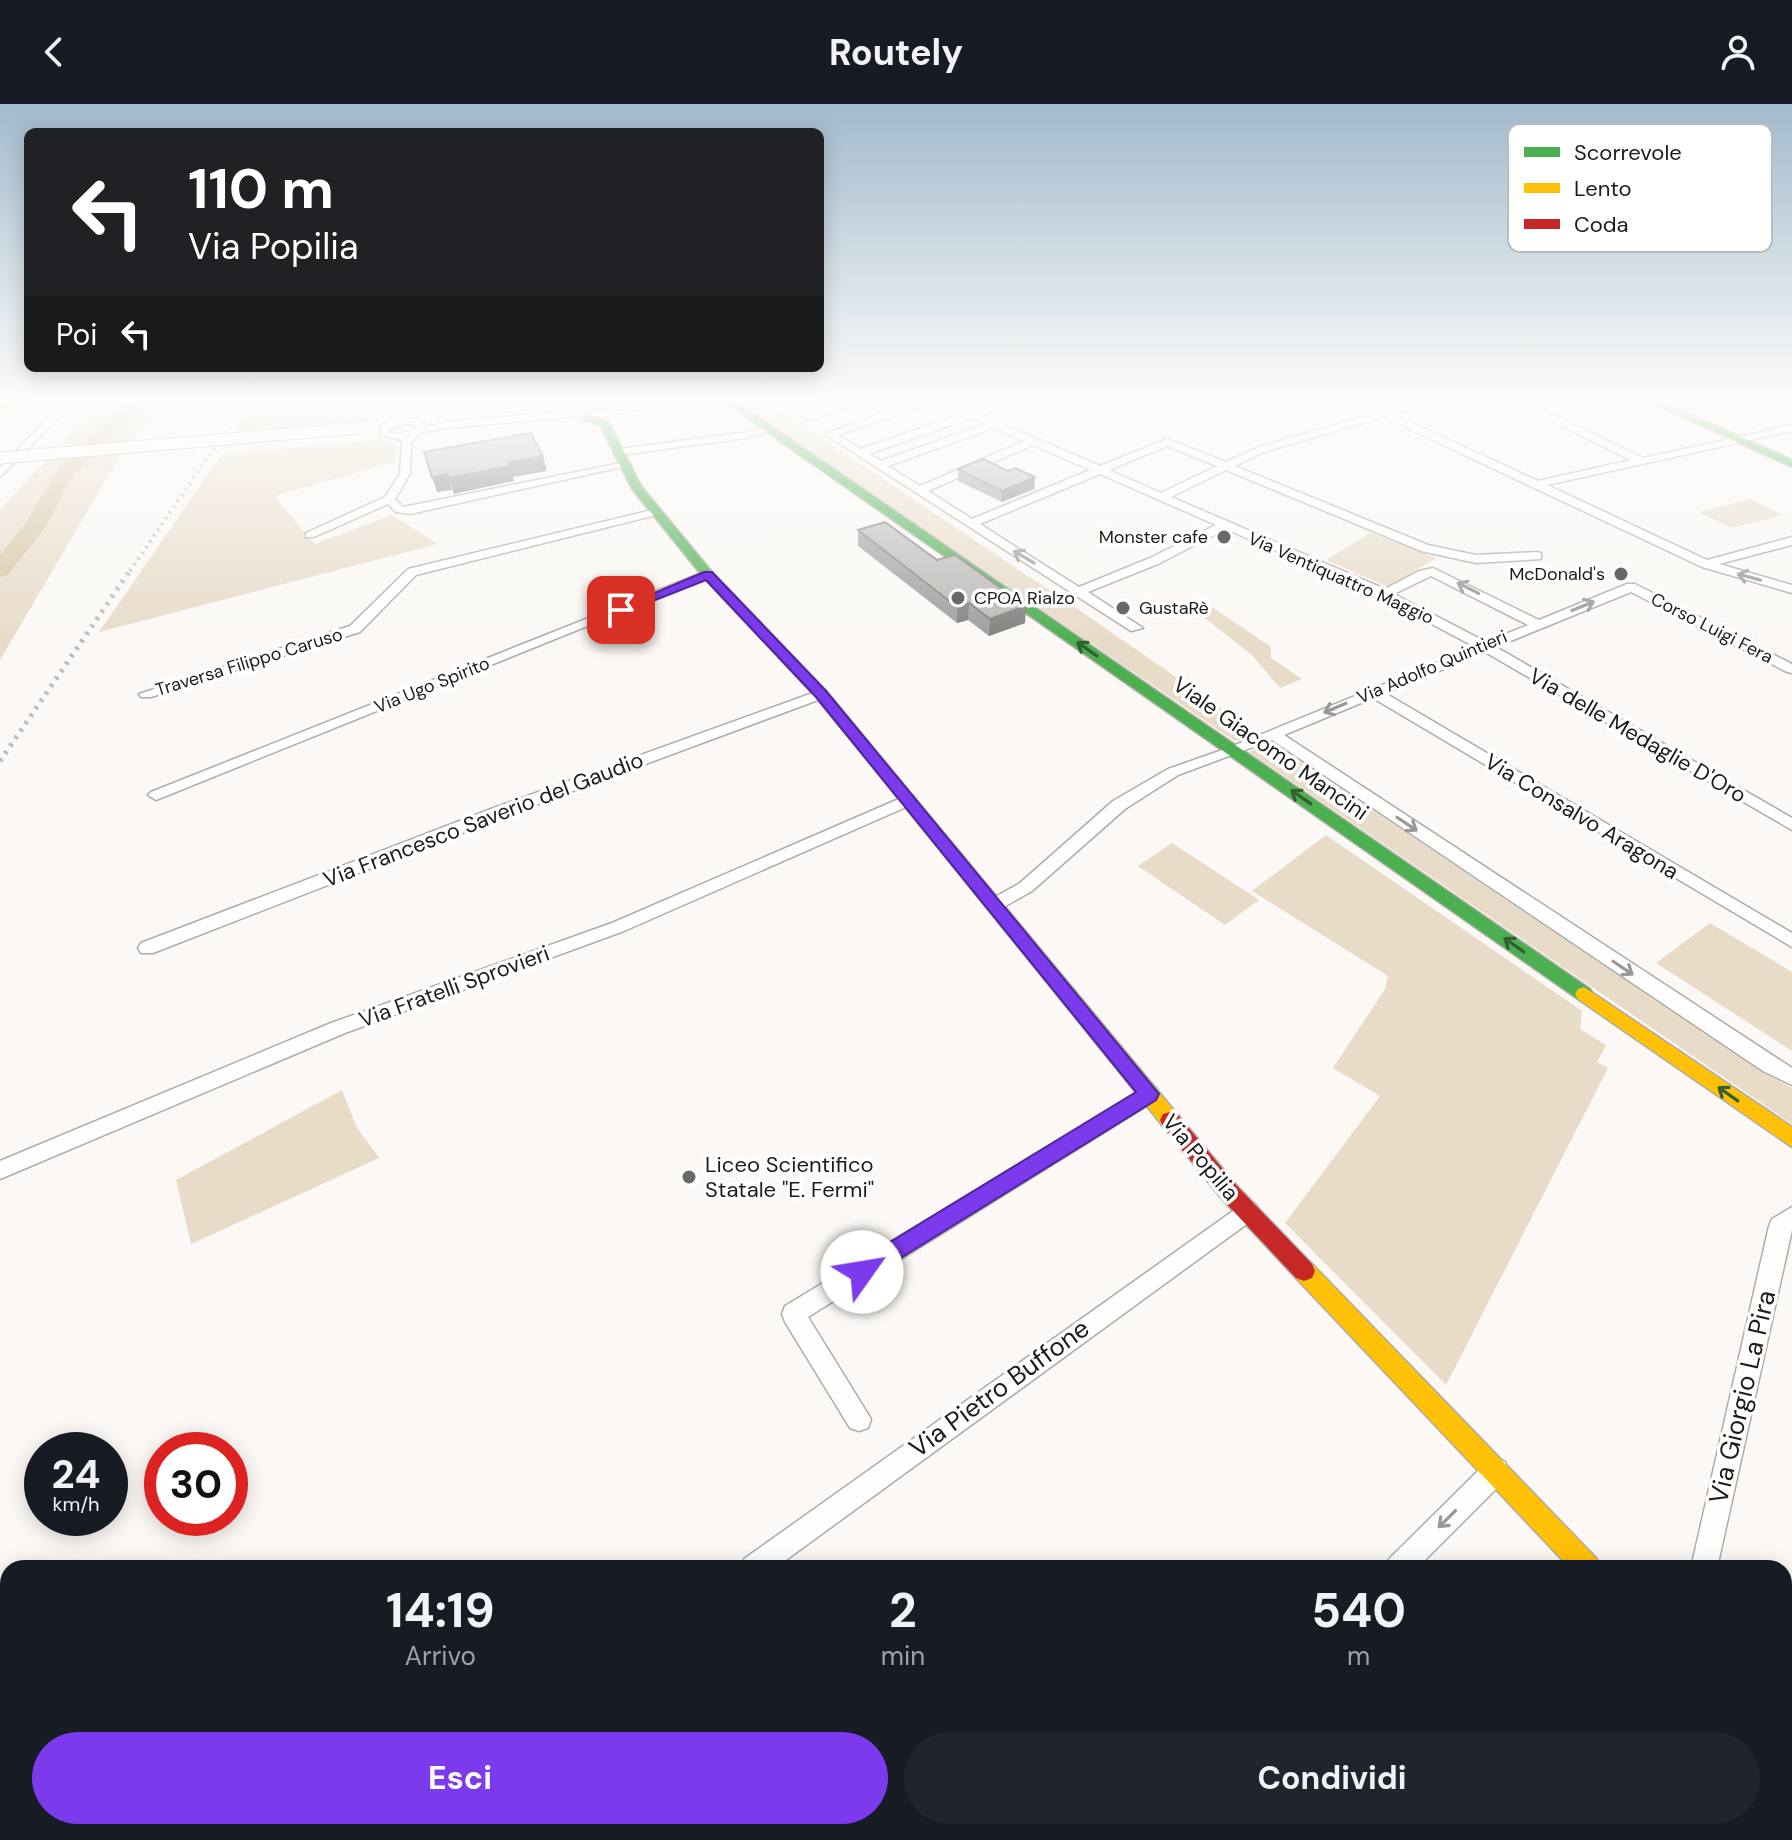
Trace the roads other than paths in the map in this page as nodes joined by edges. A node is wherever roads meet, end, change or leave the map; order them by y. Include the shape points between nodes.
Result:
1 (402, 478) edge
2 (544, 478) edge
3 (632, 478) edge
4 (839, 478) edge
5 (902, 478) edge
6 (948, 478) edge
7 (1081, 478) edge
8 (1114, 478) edge
9 (1200, 478) edge
10 (1253, 478) edge
11 (1526, 478) edge
12 (1567, 478) edge
13 (1539, 484) junction
14 (921, 490) junction
15 (1159, 498) junction
16 (389, 499) junction
17 (656, 512) junction
18 (969, 524) junction
19 (1223, 526) junction
20 (310, 535) dead end
21 (1792, 541) edge
22 (1537, 556) dead end
23 (1706, 564) junction
24 (708, 575) junction
25 (1631, 587) joint
26 (1792, 589) edge
27 (1079, 591) junction
28 (1385, 594) junction
29 (1537, 624) junction
30 (1136, 628) dead end
31 (1485, 645) junction
32 (1792, 669) edge
33 (1373, 692) junction
34 (146, 694) dead end
35 (821, 694) junction
36 (1272, 734) junction
37 (1233, 751) junction
38 (156, 795) dead end
39 (908, 800) junction
40 (1792, 825) edge
41 (994, 905) junction
42 (1792, 941) edge
43 (147, 948) dead end
44 (1792, 1077) edge
45 (1149, 1094) junction
46 (1792, 1138) edge
47 (0, 1170) edge
48 (1247, 1211) junction
49 (1786, 1222) edge
50 (859, 1419) dead end
51 (1496, 1471) junction
52 (764, 1560) edge
53 (1406, 1560) edge
54 (1580, 1560) edge
55 (1706, 1560) edge

1 - 16 street
2 - 16 street via 418,510 400,510
3 - 17 street, Via Popilia
37 -> 4 street, Viale Giacomo Mancini
5 - 14 street
6 - 14 street
7 - 18 street
8 - 15 street, Via Ventiquattro Maggio
9 - 15 street
10 - 22 street via 1425,548 1476,559
11 - 13 street
12 - 13 street
13 - 23 street
14 - 18 street
15 - 19 street, Via Ventiquattro Maggio
16 - 20 street
17 - 24 street, Via Popilia
17 - 34 street, Traversa Filippo Caruso via 412,572 355,629
27 -> 18 street
19 - 27 street
19 - 28 street, Via Ventiquattro Maggio
21 - 23 street
26 -> 23 street
24 - 35 street, Via Popilia
24 - 38 street, Via Ugo Spirito
29 -> 25 street, Via Adolfo Quintieri
25 - 32 street, Corso Luigi Fera
27 - 30 street
29 -> 28 street via 1433,572
28 - 31 street, Via Ventiquattro Maggio
29 - 31 street, Via Adolfo Quintieri
31 - 33 street, Via Adolfo Quintieri
31 - 40 street, Via delle Medaglie D'Oro
33 -> 36 street, Via Adolfo Quintieri
33 - 42 street, Via Consalvo Aragona
35 - 39 street, Via Popilia
35 - 43 street, Via Francesco Saverio del Gaudio
36 - 37 street, Via Adolfo Quintieri
36 -> 44 street
37 - 41 street, Via Adolfo Quintieri via 1173,772 1119,805 1026,887
46 -> 37 street, Viale Giacomo Mancini
39 - 41 street, Via Popilia
39 - 47 street, Via Fratelli Sprovieri via 618,927 338,1028
41 - 45 street, Via Popilia
45 - 48 street, Via Popilia
45 - 50 street via 793,1314
48 - 51 street, Via Popilia
48 - 52 street, Via Pietro Buffone
49 - 55 street, Via Giorgio La Pira
51 -> 53 street
51 - 54 street, Via Popilia

